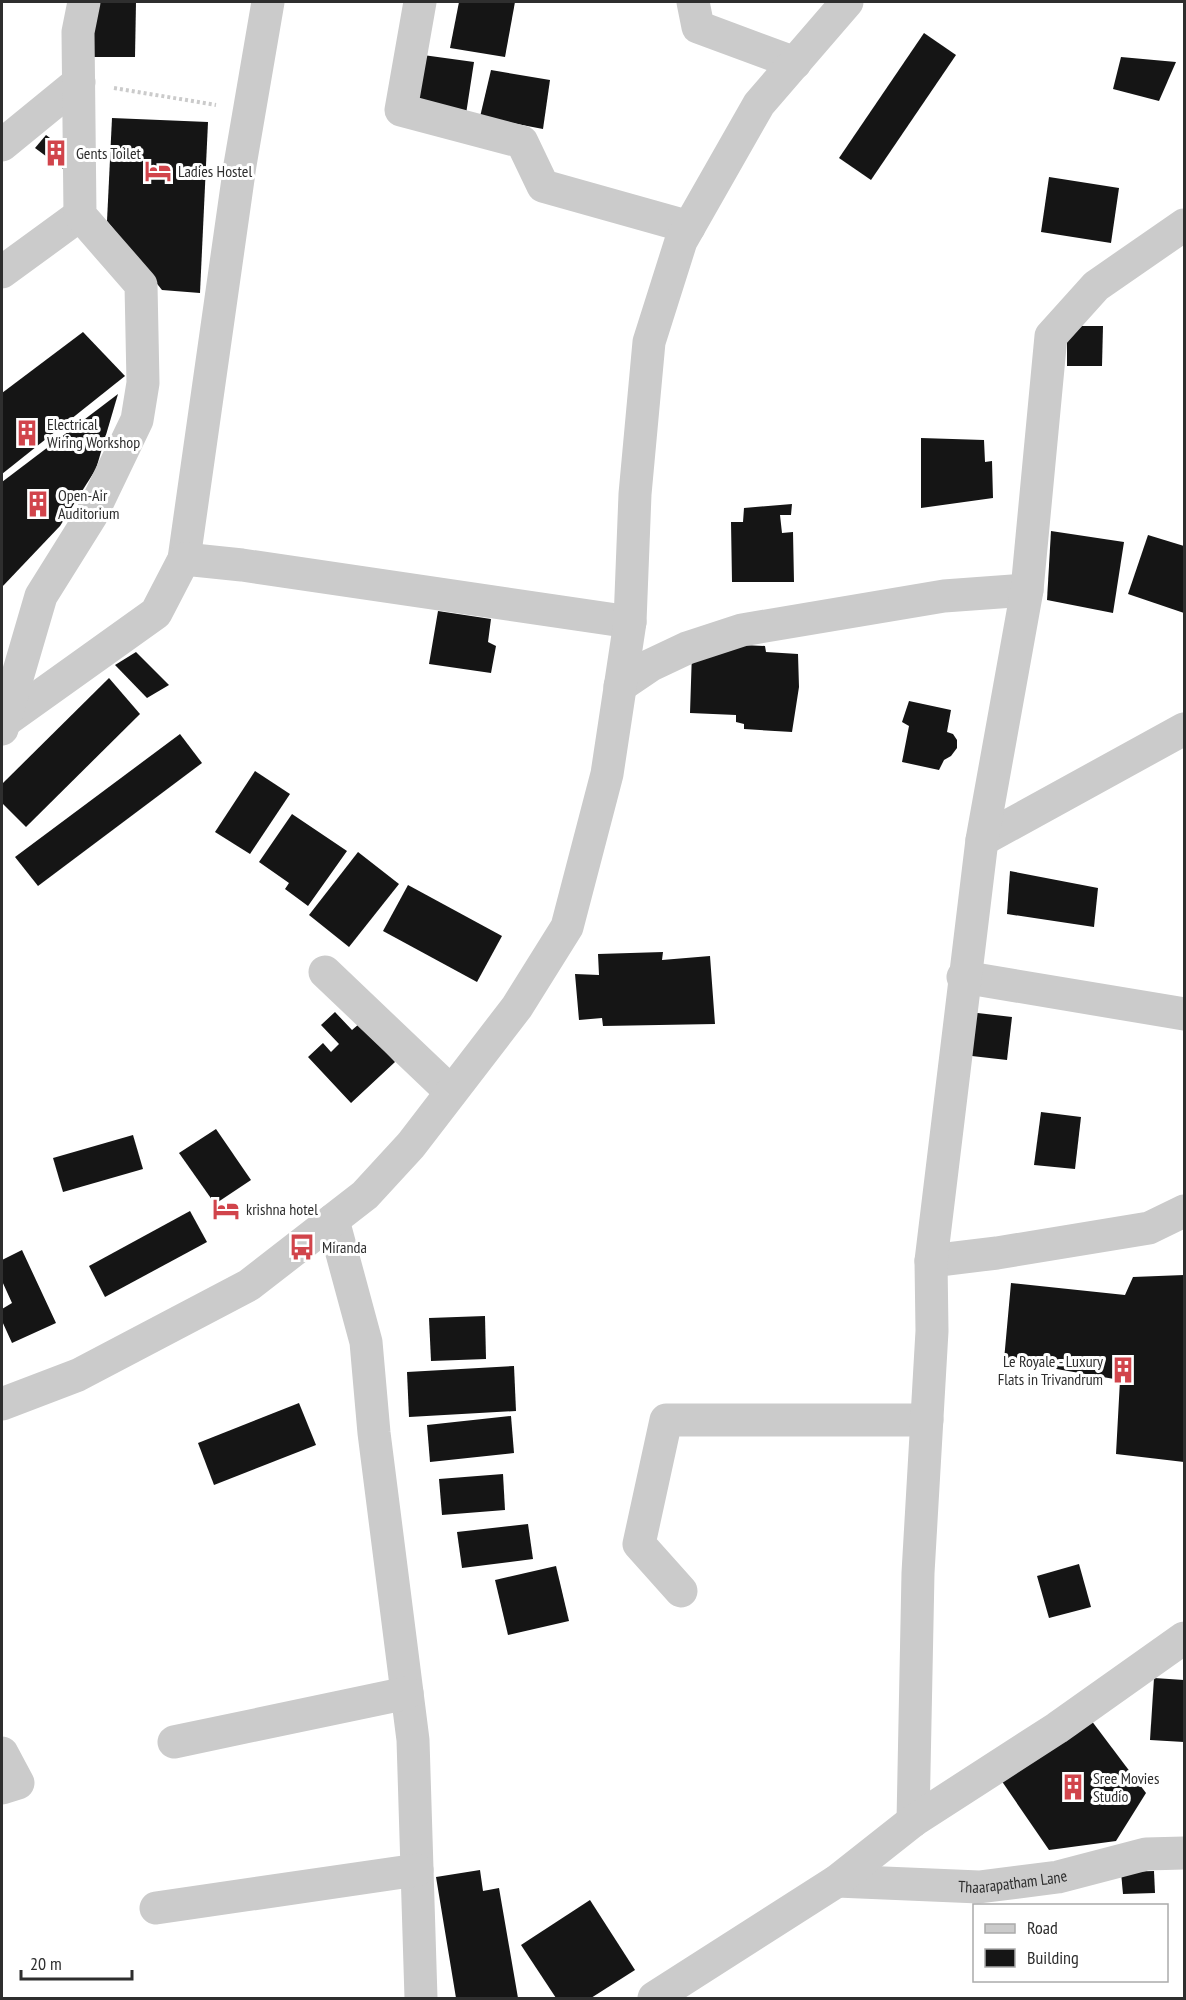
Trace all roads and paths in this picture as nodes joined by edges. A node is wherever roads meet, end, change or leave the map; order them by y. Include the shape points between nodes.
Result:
1 (84, 2) edge
2 (268, 2) edge
3 (420, 2) edge
4 (693, 2) edge
5 (848, 2) edge
6 (795, 63) junction
7 (79, 82) junction
8 (249, 111) junction
9 (2, 145) edge
10 (80, 215) junction
11 (1185, 225) edge
12 (689, 227) junction
13 (2, 272) edge
14 (184, 559) junction
15 (1027, 590) junction
16 (630, 622) junction
17 (620, 686) junction
18 (3, 724) edge
19 (1185, 729) edge
20 (982, 840) junction
21 (325, 972) dead end
22 (963, 977) junction
23 (1185, 1014) edge
24 (451, 1092) junction
25 (1185, 1211) edge
26 (333, 1220) junction
27 (931, 1261) junction
28 (2, 1404) edge
29 (927, 1420) junction
30 (681, 1591) dead end
31 (1185, 1638) edge
32 (407, 1693) junction
33 (174, 1742) dead end
34 (2, 1753) edge
35 (2, 1788) edge
36 (913, 1821) junction
37 (1185, 1853) edge
38 (417, 1870) junction
39 (837, 1881) junction
40 (156, 1908) dead end
41 (421, 1998) edge
42 (654, 1998) edge

1 - 7 street via 78,32
2 - 8 street
3 - 12 street via 401,110 522,142 543,186
4 - 6 street via 698,27
5 - 6 street
6 - 12 street via 759,104
7 - 8 path
7 - 9 street
7 - 10 street
8 - 14 street
10 - 13 street
10 - 18 street via 141,285 143,382 137,420 96,505 42,596
11 - 15 street via 1096,286 1051,336
12 - 16 street via 648,342 635,494
14 - 16 street
14 - 18 street via 156,614
15 - 17 street via 944,596 742,630 687,648
15 - 20 street
16 - 17 street
17 - 24 street via 607,774 567,927 517,1007
19 - 20 street
20 - 22 street
21 - 24 street
22 - 23 street
22 - 27 street
24 - 26 street via 411,1145 373,1186
25 - 27 street via 1149,1228
26 - 28 street via 249,1285 78,1375
26 - 32 street via 366,1342
27 - 29 street
29 - 30 street via 666,1420 639,1544
29 - 36 street via 918,1573
31 - 36 street via 1058,1728
32 - 33 street
32 - 38 street via 413,1740
34 - 35 street via 18,1783
36 - 39 street
37 - 39 street, Thaarapatham Lane via 1146,1854 1058,1877 979,1887
38 - 40 street
38 - 41 street
39 - 42 street

